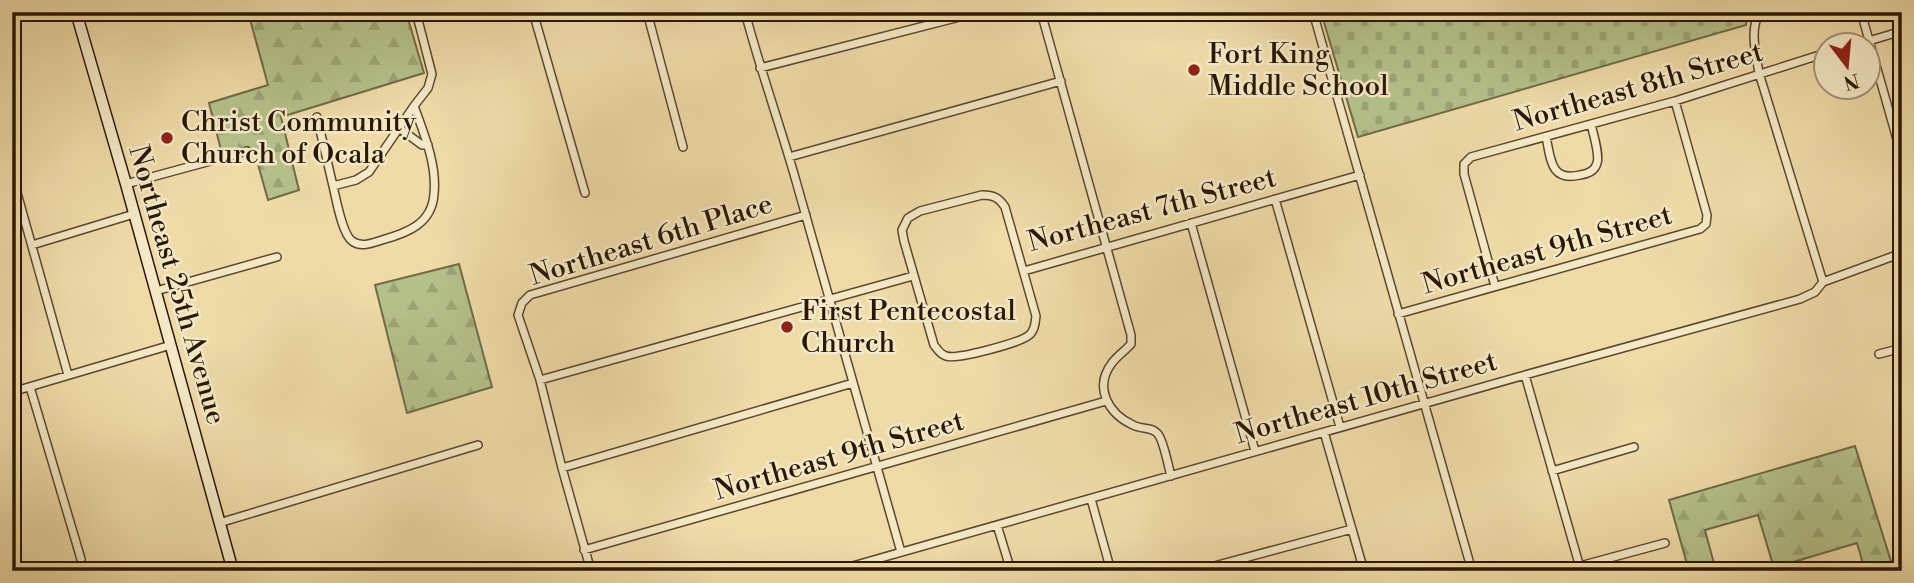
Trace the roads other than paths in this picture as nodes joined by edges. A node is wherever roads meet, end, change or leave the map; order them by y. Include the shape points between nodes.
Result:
1 (19, 12) edge
2 (76, 12) edge
3 (416, 12) edge
4 (533, 12) edge
5 (647, 12) edge
6 (745, 12) edge
7 (979, 12) edge
8 (1041, 12) edge
9 (1314, 12) edge
10 (1861, 12) edge
11 (1758, 15) edge
12 (12, 20) edge
13 (1902, 31) edge
14 (1867, 32) edge
15 (1882, 37) edge
16 (1812, 57) edge
17 (760, 68) junction
18 (1759, 73) junction
19 (1061, 82) junction
20 (1882, 84) edge
21 (1675, 101) junction
22 (414, 106) junction
23 (317, 117) dead end
24 (1591, 124) junction
25 (399, 128) junction
26 (1546, 137) junction
27 (428, 145) junction
28 (682, 147) dead end
29 (247, 151) dead end
30 (789, 157) junction
31 (1902, 157) edge
32 (12, 175) edge
33 (1360, 175) junction
34 (126, 184) junction
35 (333, 186) junction
36 (585, 192) dead end
37 (1275, 199) junction
38 (134, 214) junction
39 (806, 215) junction
40 (1191, 223) junction
41 (32, 245) junction
42 (1106, 246) junction
43 (1902, 253) edge
44 (276, 257) dead end
45 (1024, 271) junction
46 (913, 276) junction
47 (1823, 282) junction
48 (1495, 286) junction
49 (156, 291) junction
50 (829, 299) junction
51 (1398, 314) junction
52 (171, 345) junction
53 (1902, 348) edge
54 (1879, 354) dead end
55 (1525, 374) junction
56 (68, 375) junction
57 (540, 380) junction
58 (853, 383) junction
59 (30, 387) junction
60 (12, 392) edge
61 (1106, 401) junction
62 (1424, 404) junction
63 (1340, 427) junction
64 (1324, 432) junction
65 (478, 445) dead end
66 (1633, 447) dead end
67 (1902, 447) edge
68 (1255, 451) junction
69 (1902, 464) edge
70 (877, 467) junction
71 (562, 468) junction
72 (1552, 471) junction
73 (1171, 476) junction
74 (1091, 499) junction
75 (219, 523) junction
76 (997, 525) junction
77 (1352, 528) junction
78 (1665, 543) dead end
79 (584, 550) junction
80 (901, 552) junction
81 (81, 559) dead end
82 (1581, 569) edge
83 (233, 571) edge
84 (590, 571) edge
85 (835, 571) edge
86 (1010, 571) edge
87 (1111, 571) edge
88 (1196, 571) edge
89 (1364, 571) edge
90 (1472, 571) edge

1 - 12 main road
2 - 34 main road, Northeast 25th Avenue
3 - 22 street via 432,75
4 - 36 street
5 - 28 street
6 - 17 street
7 - 17 street
8 - 19 street
9 - 33 street
10 - 14 street
11 - 18 street via 1754,43
13 - 15 street
16 - 18 street, Northeast 8th Street
17 - 30 street
18 - 21 street, Northeast 8th Street
18 - 47 street
19 - 30 street
19 - 42 street
20 - 31 street
21 - 24 street, Northeast 8th Street
21 - 48 street, Northeast 9th Street via 1706,224
22 - 25 street
22 - 27 street
23 - 35 street
24 - 26 street, Northeast 8th Street
24 - 26 street via 1598,157 1587,174 1571,177 1556,172
25 - 27 street
25 - 35 street via 369,172
26 - 48 street, Northeast 8th Street via 1471,158 1464,164
27 - 35 street via 433,201 424,220 402,234 366,244 354,242 346,234
29 - 34 street
30 - 39 street
32 - 41 street
33 - 37 street, Northeast 7th Street
33 - 51 street
34 - 38 main road, Northeast 25th Avenue
37 - 40 street, Northeast 7th Street
37 - 63 street
38 - 41 street
38 - 49 main road, Northeast 25th Avenue
39 - 50 street
39 - 57 street, Northeast 6th Place via 530,295 518,315
40 - 42 street, Northeast 7th Street
40 - 68 street
41 - 56 street
42 - 45 street, Northeast 7th Street
42 - 61 street via 1131,335 1131,344 1111,364 1104,380
43 - 47 street, Northeast 10th Street
44 - 49 street
45 - 46 street, Northeast 7th Street via 1005,207 992,195 982,195 908,218 902,230
45 - 46 street via 1036,316 1030,335 948,358 934,345
46 - 50 street
47 - 55 street, Northeast 10th Street via 1798,300
48 - 51 street, Northeast 9th Street
49 - 52 main road, Northeast 25th Avenue
50 - 57 street
50 - 58 street
51 - 62 street
52 - 56 street
52 - 75 main road, Northeast 25th Avenue
53 - 54 street
55 - 62 street, Northeast 10th Street
55 - 72 street
56 - 59 street
57 - 71 street
58 - 70 street
58 - 71 street
59 - 60 street
59 - 81 street
61 - 70 street, Northeast 9th Street
61 - 73 street via 1118,417 1159,435
62 - 63 street, Northeast 10th Street
62 - 90 street
63 - 64 street, Northeast 10th Street
64 - 68 street, Northeast 10th Street
64 - 77 street
65 - 75 street
66 - 72 street
67 - 69 street via 1897,454
68 - 73 street, Northeast 10th Street
70 - 79 street, Northeast 9th Street
70 - 80 street
71 - 79 street
72 - 82 street
73 - 74 street, Northeast 10th Street
74 - 76 street, Northeast 10th Street
74 - 87 street
75 - 83 main road, Northeast 25th Avenue
76 - 80 street, Northeast 10th Street
76 - 86 street
77 - 88 street
77 - 89 street
78 - 82 street
79 - 84 street
80 - 85 street, Northeast 10th Street

